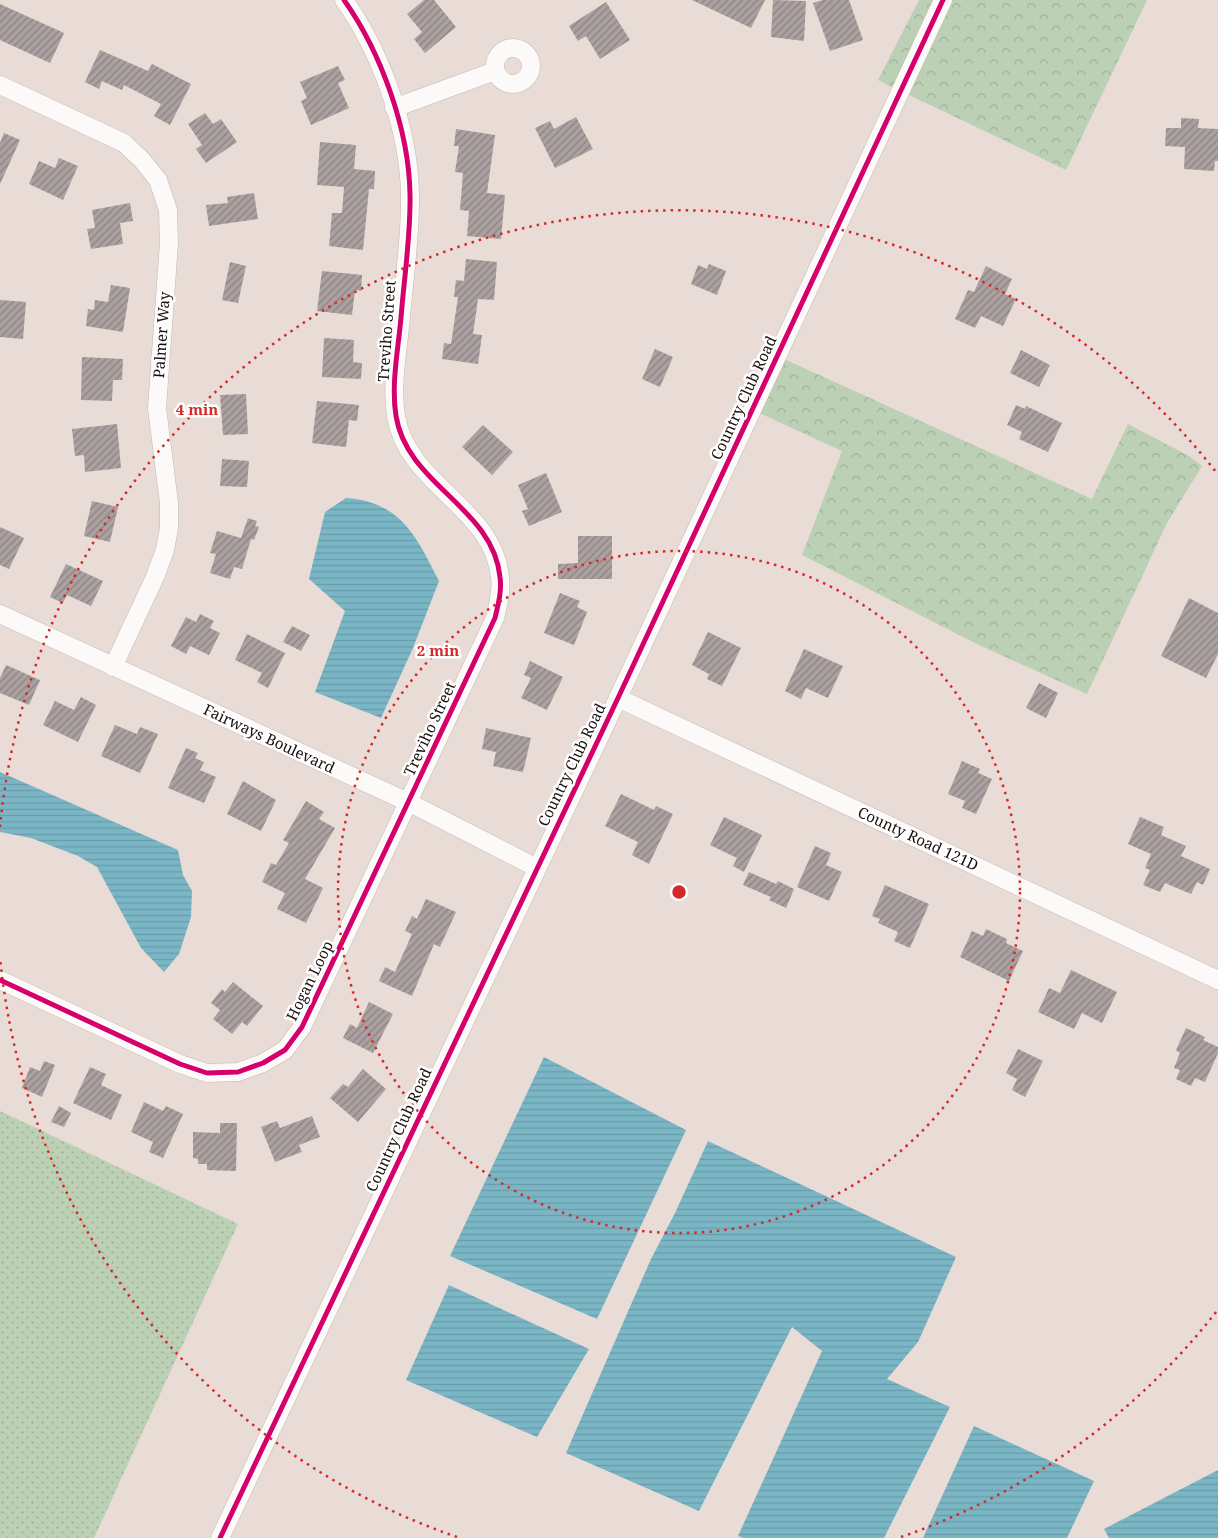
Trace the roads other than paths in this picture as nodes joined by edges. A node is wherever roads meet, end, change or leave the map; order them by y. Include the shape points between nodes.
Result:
1 (344, 0) edge
2 (943, 0) edge
3 (495, 70) dead end
4 (0, 85) edge
5 (394, 108) junction
6 (0, 614) edge
7 (113, 667) junction
8 (618, 698) junction
9 (410, 803) junction
10 (537, 868) junction
11 (0, 980) edge
12 (1218, 980) edge
13 (220, 1538) edge

1 - 5 street, Treviho Street via 361,24
2 - 8 street, Country Club Road
3 - 5 street
4 - 7 street, Palmer Way via 124,143 158,180 168,210 169,243 157,408 169,502 169,528 155,577
5 - 9 street, Treviho Street via 408,159 410,195 395,395 400,436 411,457 487,537 496,557 500,578 495,618
6 - 7 street, Fairways Boulevard
7 - 9 street, Fairways Boulevard
8 - 10 street, Country Club Road
8 - 12 street, County Road 121D
9 - 10 street, Fairways Boulevard
9 - 11 street, Hogan Loop via 302,1027 285,1050 264,1063 238,1072 207,1073 180,1064
10 - 13 street, Country Club Road

